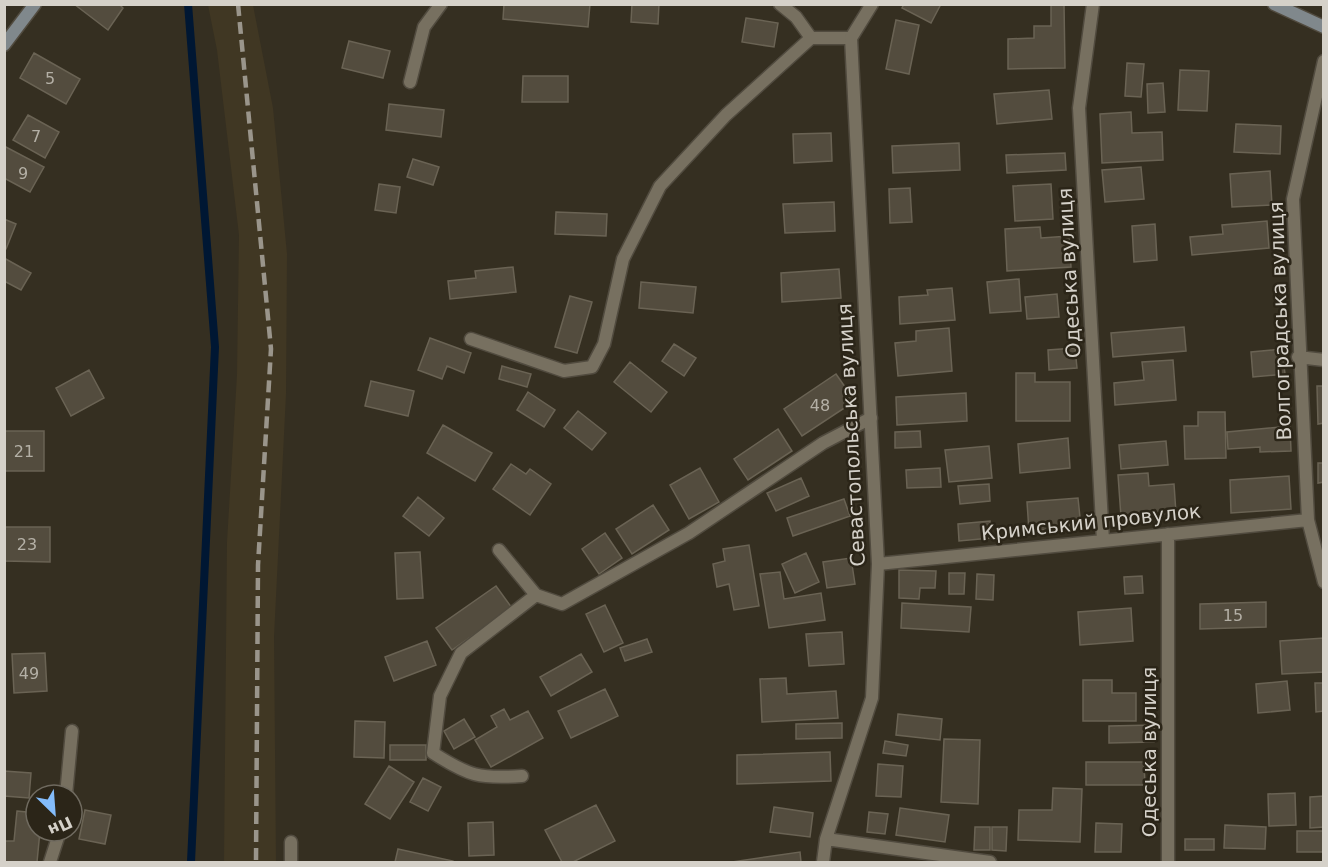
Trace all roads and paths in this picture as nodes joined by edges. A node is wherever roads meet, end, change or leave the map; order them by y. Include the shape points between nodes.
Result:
1 (35, 4) edge
2 (441, 4) edge
3 (780, 4) edge
4 (872, 4) edge
5 (1093, 4) edge
6 (1274, 4) edge
7 (1323, 27) edge
8 (811, 38) junction
9 (851, 38) junction
10 (4, 45) edge
11 (1323, 61) edge
12 (410, 82) dead end
13 (471, 339) dead end
14 (1298, 357) junction
15 (1323, 360) edge
16 (870, 418) junction
17 (1308, 520) junction
18 (1168, 534) junction
19 (1103, 541) junction
20 (499, 550) dead end
21 (878, 564) junction
22 (1323, 582) edge
23 (536, 595) junction
24 (72, 731) dead end
25 (522, 776) dead end
26 (67, 783) edge
27 (826, 839) junction
28 (291, 842) dead end
29 (56, 843) edge
30 (50, 862) edge
31 (291, 862) edge
32 (823, 862) edge
33 (990, 862) edge
34 (1168, 862) edge

1 - 10 main road
2 - 12 street via 424,27
3 - 8 street via 796,17
4 - 9 street
5 - 19 street, Одеська вулиця via 1079,108
6 - 7 main road
8 - 9 street
8 - 13 street via 726,115 660,186 623,259 604,344 592,367 564,371
9 - 16 street, Севастопольська вулиця
11 - 14 street, Волгоградська вулиця via 1293,199
14 - 15 street
14 - 17 street, Волгоградська вулиця
16 - 21 street, Севастопольська вулиця
16 - 23 street via 823,443 689,533 562,604
17 - 18 street, Кримський провулок
17 - 22 street, Волгоградська вулиця
18 - 19 street, Кримський провулок
18 - 34 street, Одеська вулиця
19 - 21 street, Кримський провулок
20 - 23 street
21 - 27 street, Севастопольська вулиця via 872,698
23 - 25 street via 462,653 440,696 433,753 464,773 490,778
24 - 26 street
27 - 32 street, Севастопольська вулиця
27 - 33 street
28 - 31 street
29 - 30 street

